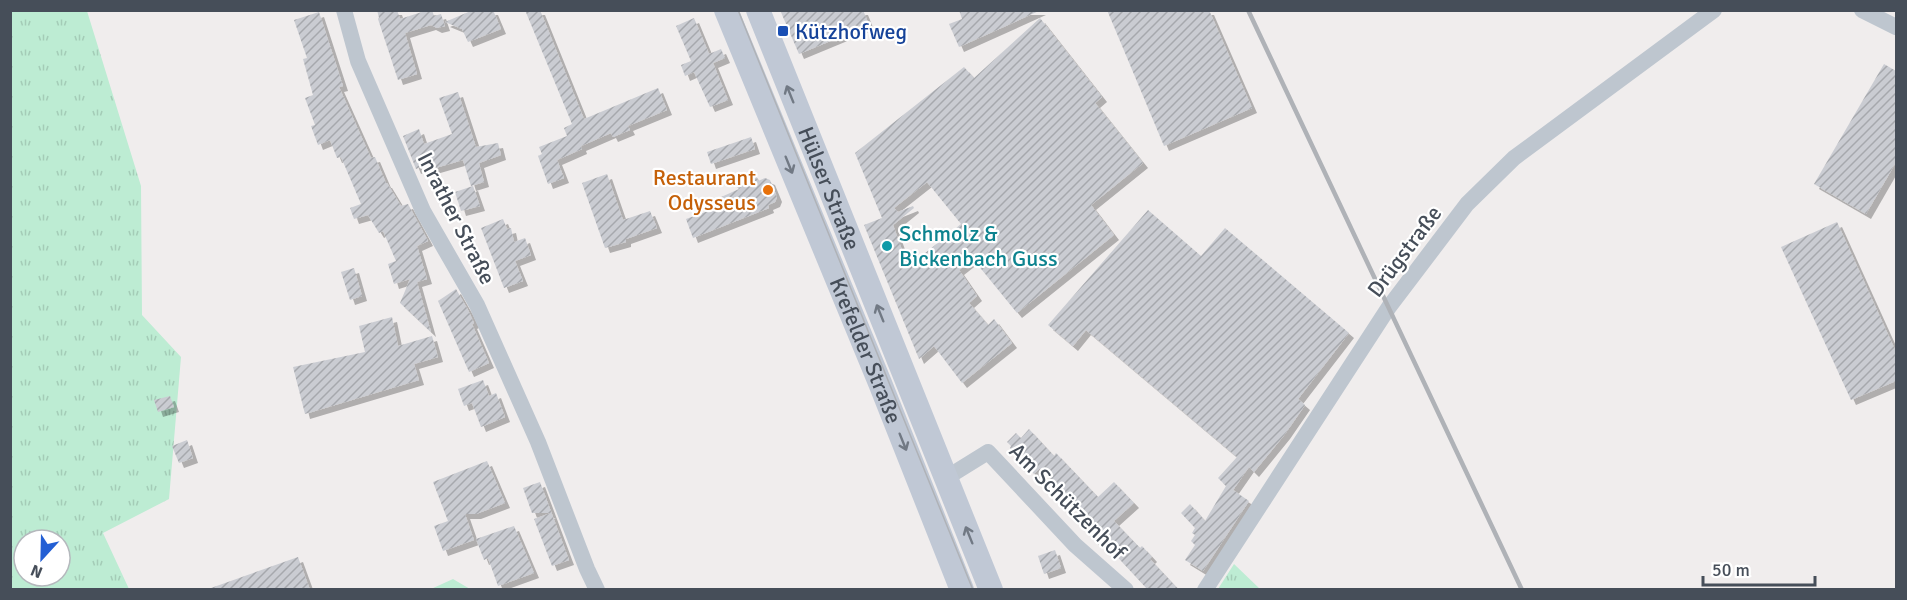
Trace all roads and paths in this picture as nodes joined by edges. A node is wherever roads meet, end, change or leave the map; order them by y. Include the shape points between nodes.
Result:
1 (344, 10) edge
2 (726, 10) edge
3 (758, 10) edge
4 (1714, 10) edge
5 (1862, 10) edge
6 (1896, 27) edge
7 (902, 367) joint
8 (946, 478) junction
9 (597, 590) edge
10 (962, 590) edge
11 (991, 590) edge
12 (1126, 590) edge
13 (1205, 590) edge

1 - 9 street, Inrather Straße via 358,61 423,211 477,305 538,442
2 -> 10 street, Krefelder Straße
7 -> 3 street, Hülser Straße
4 - 13 street, Drügstraße via 1514,158 1467,204 1383,315
5 - 6 street
7 - 8 street, Krefelder Straße
11 -> 8 street, Krefelder Straße
8 - 12 street, Am Schützenhof via 988,452 1075,545

